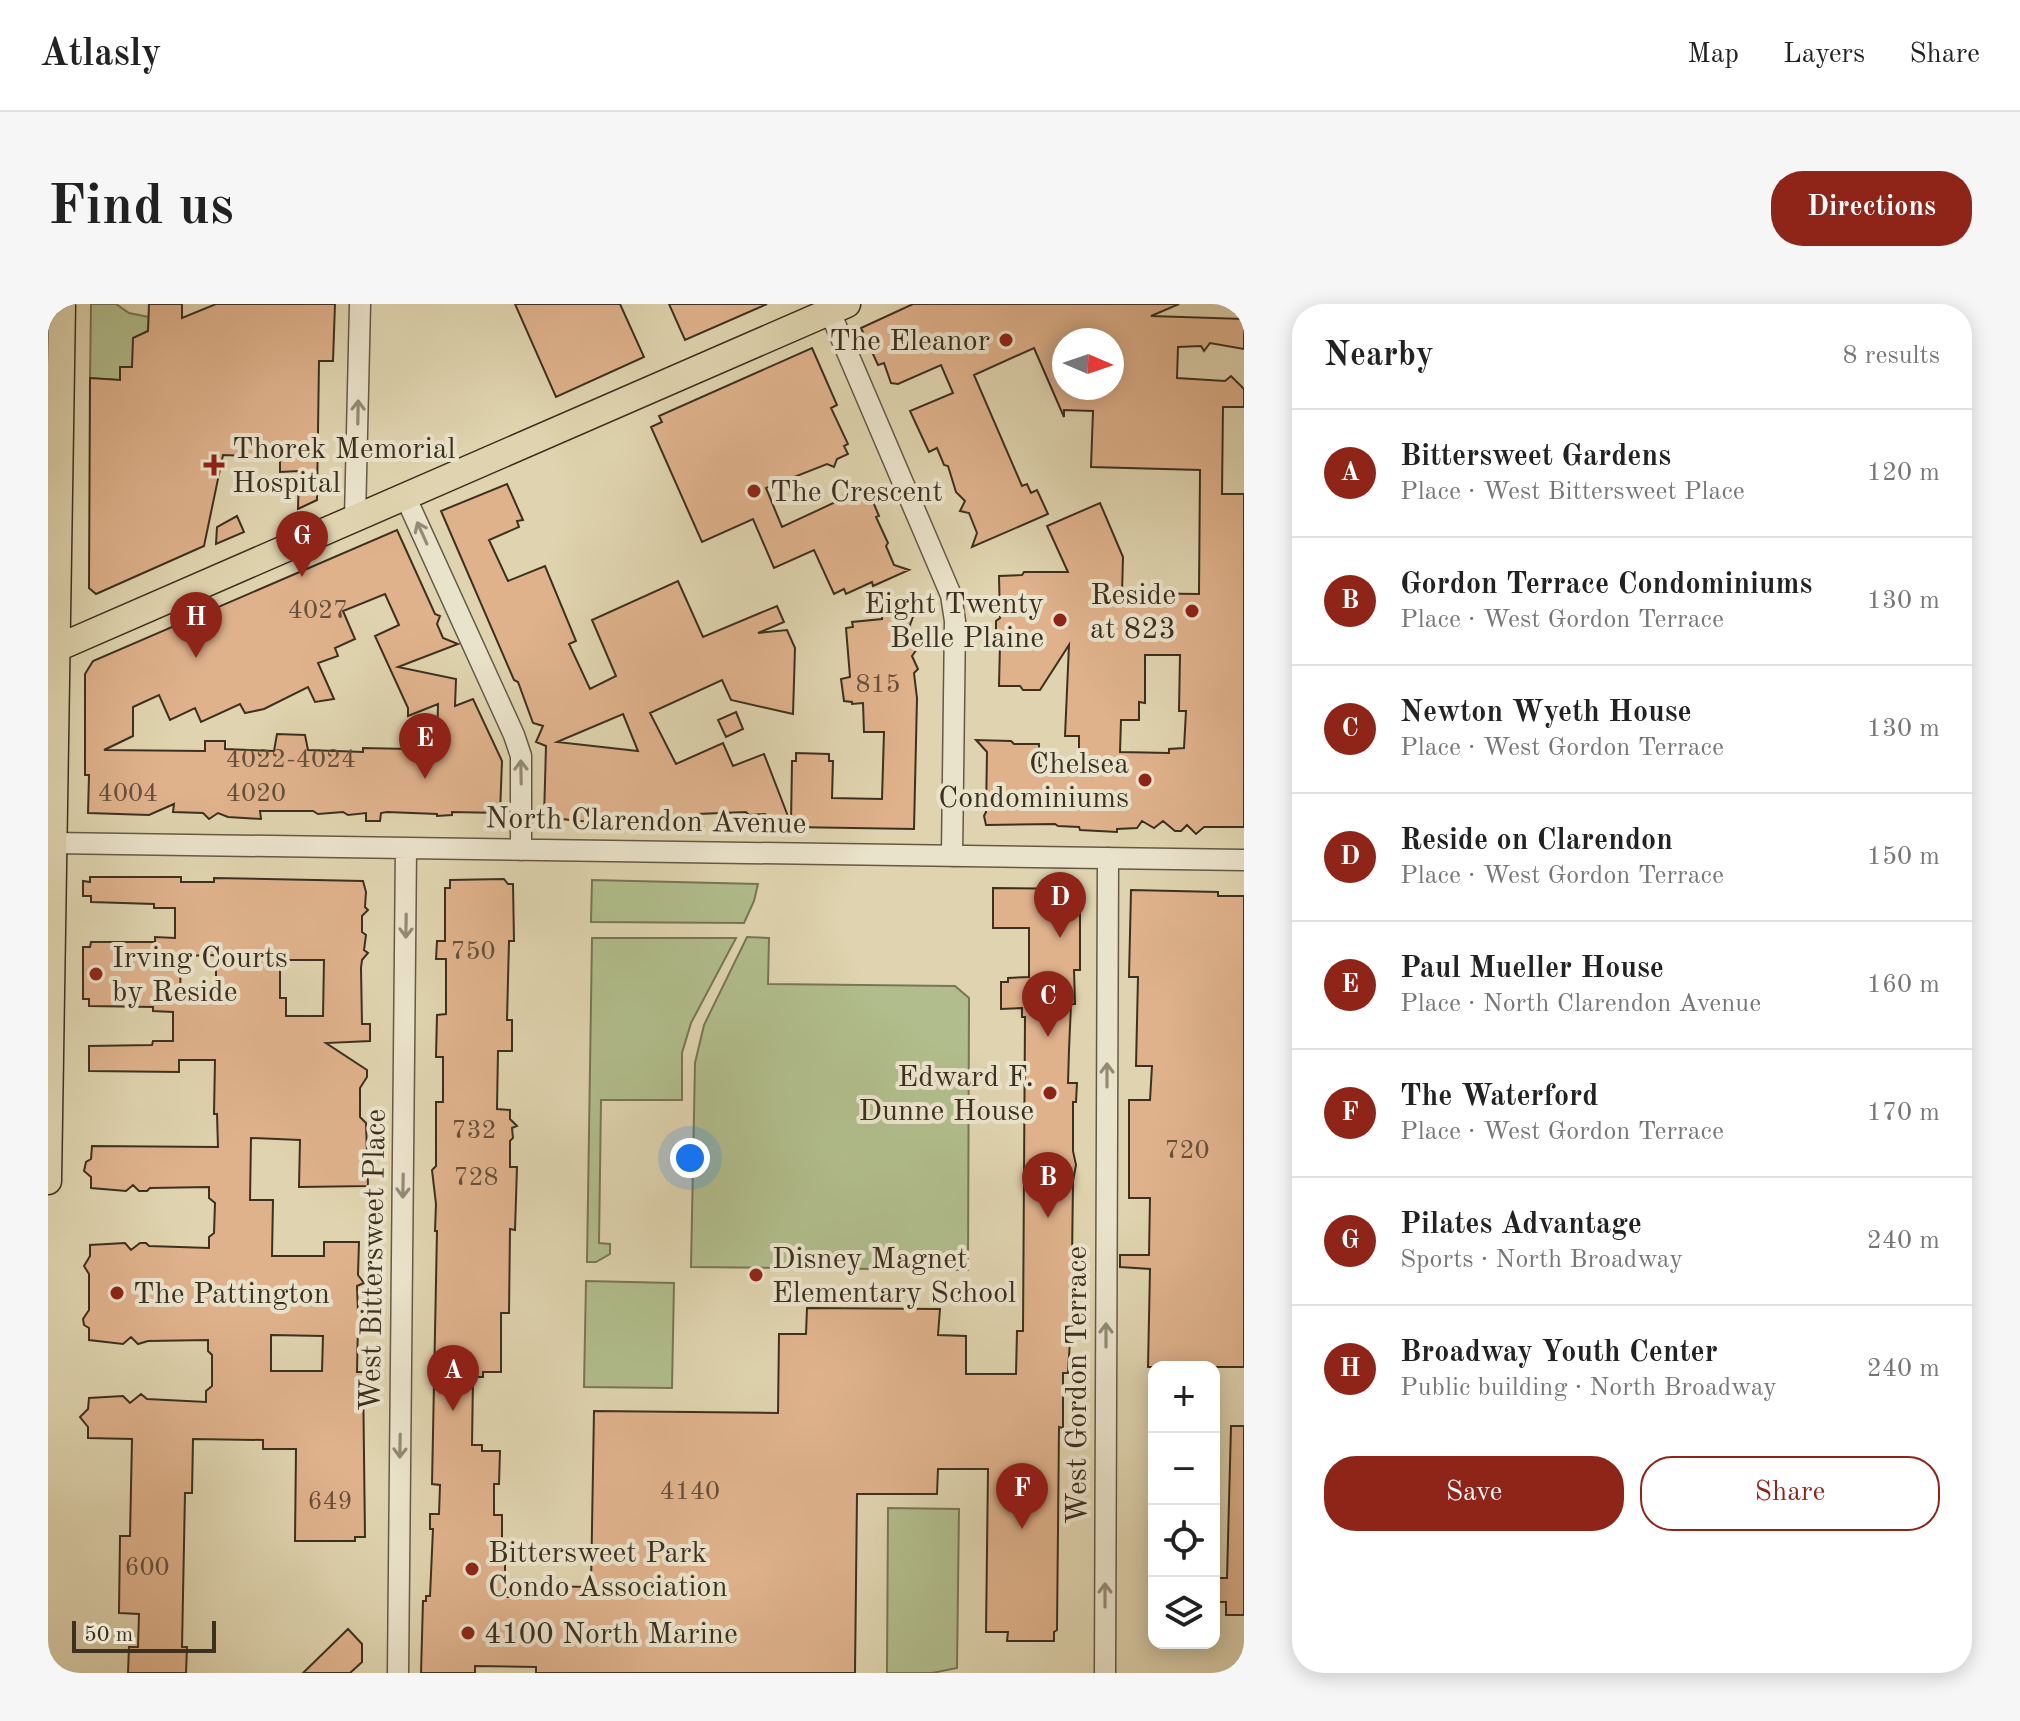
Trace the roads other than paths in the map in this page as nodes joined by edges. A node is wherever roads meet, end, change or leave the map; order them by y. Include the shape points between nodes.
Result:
1 (62, 304) edge
2 (360, 304) edge
3 (838, 308) edge
4 (406, 498) junction
5 (355, 518) junction
6 (53, 650) edge
7 (51, 843) edge
8 (406, 848) junction
9 (521, 850) junction
10 (952, 856) junction
11 (1108, 858) junction
12 (1244, 860) edge
13 (48, 1181) edge
14 (398, 1673) edge
15 (1105, 1673) edge

1 - 6 main road
5 -> 2 street
3 - 4 main road
3 - 10 street via 951,595
4 - 5 main road
9 -> 4 street via 521,756
5 - 6 main road
6 - 7 main road
7 - 8 street, North Clarendon Avenue
7 - 13 main road
8 - 9 street, North Clarendon Avenue
8 -> 14 street, West Bittersweet Place
9 - 10 street, North Clarendon Avenue
10 - 11 street, North Clarendon Avenue
11 - 12 street, North Clarendon Avenue
15 -> 11 street, West Gordon Terrace

